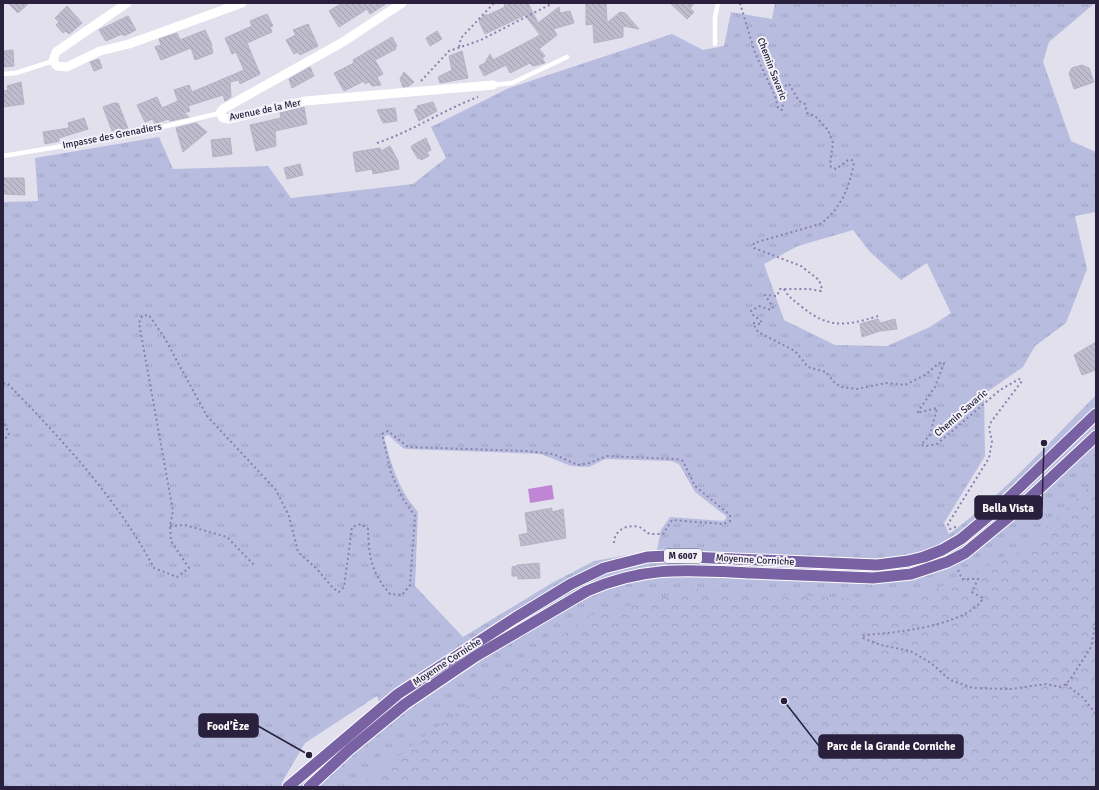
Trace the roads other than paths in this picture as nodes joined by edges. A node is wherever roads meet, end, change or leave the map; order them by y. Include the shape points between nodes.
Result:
1 (127, 3) edge
2 (242, 3) edge
3 (402, 3) edge
4 (718, 3) edge
5 (715, 44) dead end
6 (567, 57) dead end
7 (53, 61) junction
8 (3, 74) edge
9 (493, 85) joint
10 (220, 113) junction
11 (3, 156) edge
12 (1096, 414) edge
13 (1096, 436) edge
14 (288, 787) edge
15 (309, 787) edge

1 - 7 street via 56,52
2 - 7 street via 129,44 100,51 67,67 57,66
3 - 10 street, Avenue de la Mer via 343,42 222,108
4 - 5 lane
6 - 9 lane, Avenue de la Mer via 512,83
7 - 8 lane via 16,73
9 - 10 street, Avenue de la Mer via 305,101 229,119 223,118
10 - 11 lane, Impasse des Grenadiers via 129,135
12 - 14 main road, Moyenne Corniche / M 6007 via 976,527 942,550 924,556 877,565 647,557 588,574 398,694
13 - 15 main road, Moyenne Corniche / M 6007 via 986,537 965,553 930,568 873,578 672,570 606,582 476,656 405,704

